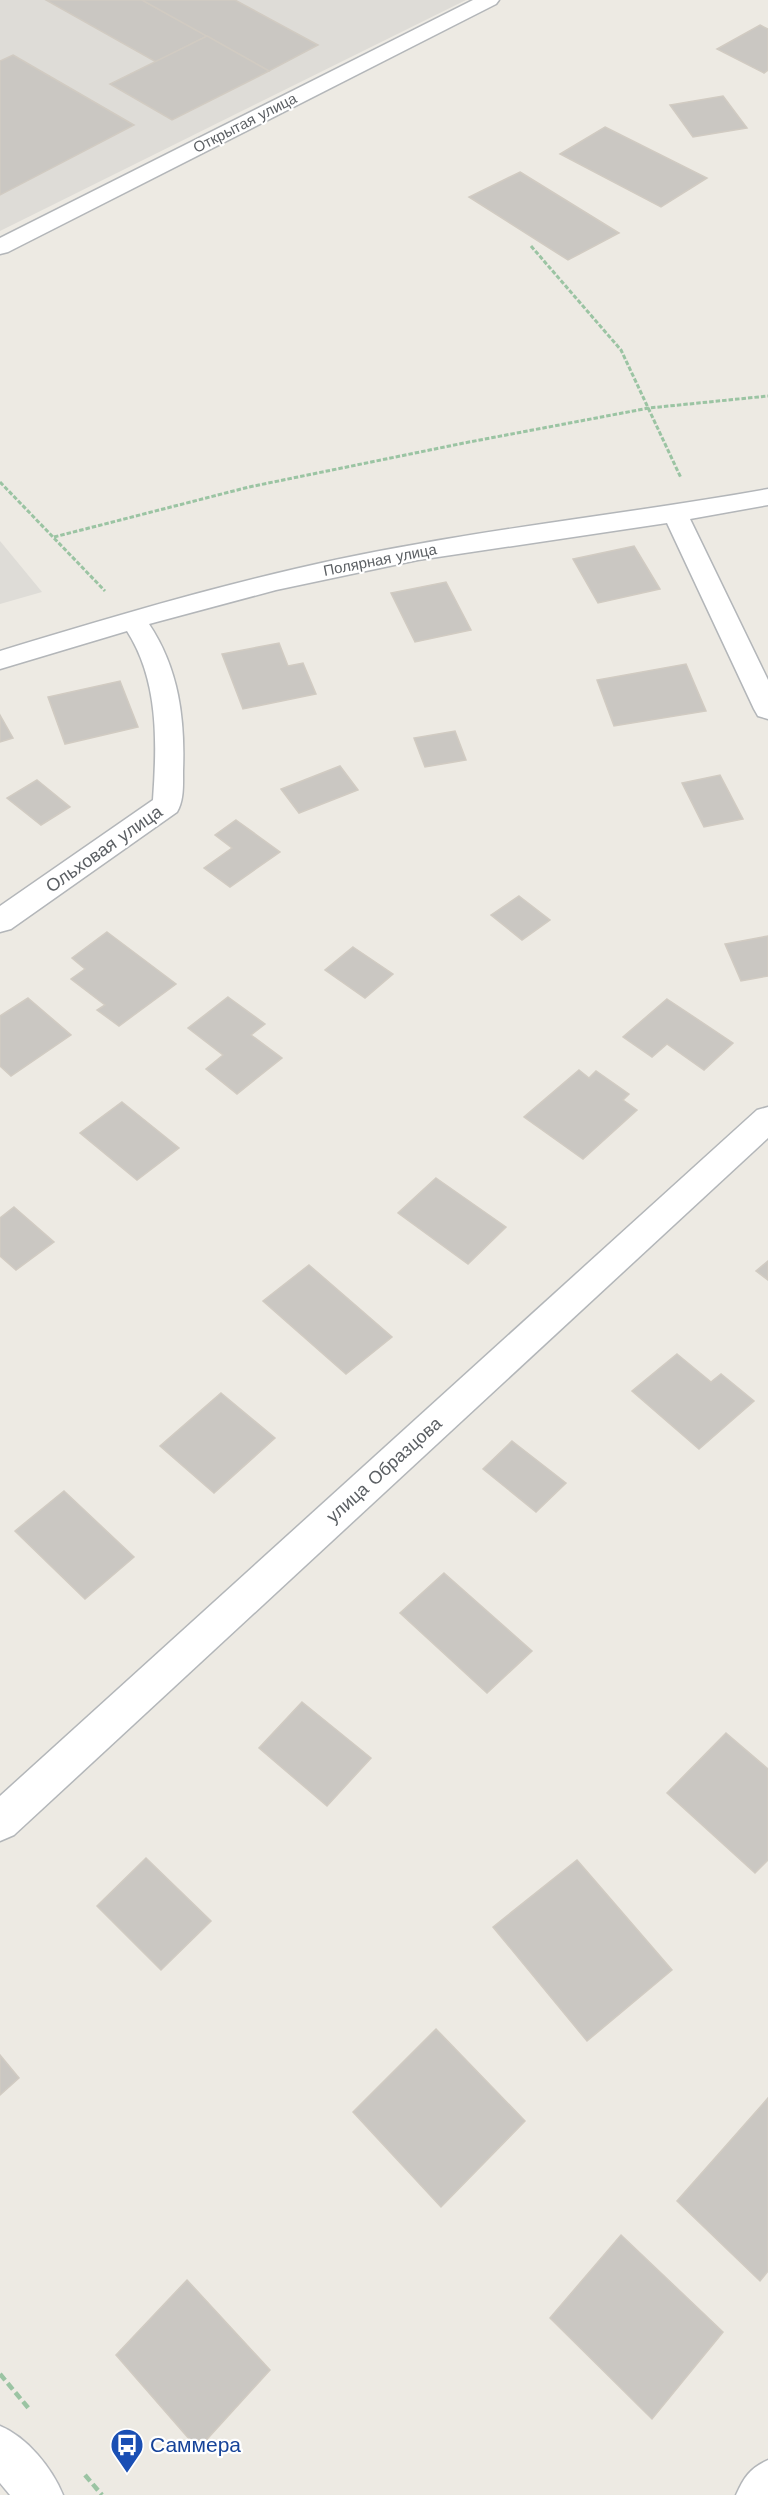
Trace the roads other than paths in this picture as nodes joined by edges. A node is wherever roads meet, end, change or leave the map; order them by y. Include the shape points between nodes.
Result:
1 (489, 0) edge
2 (0, 247) edge
3 (768, 497) edge
4 (675, 514) junction
5 (133, 620) junction
6 (0, 660) edge
7 (768, 709) edge
8 (0, 921) edge
9 (768, 1119) edge
10 (0, 1822) edge
11 (0, 2448) edge
12 (768, 2483) edge
13 (39, 2495) edge
14 (759, 2495) edge

1 - 2 street, Открытая улица
3 - 4 street, Полярная улица
4 - 5 street, Полярная улица via 418,552 276,581
4 - 7 street
5 - 6 street, Полярная улица
5 - 8 street, Ольховая улица via 147,639 165,700 171,752 167,806
9 - 10 street, улица Образцова
11 - 13 street
12 - 14 street

